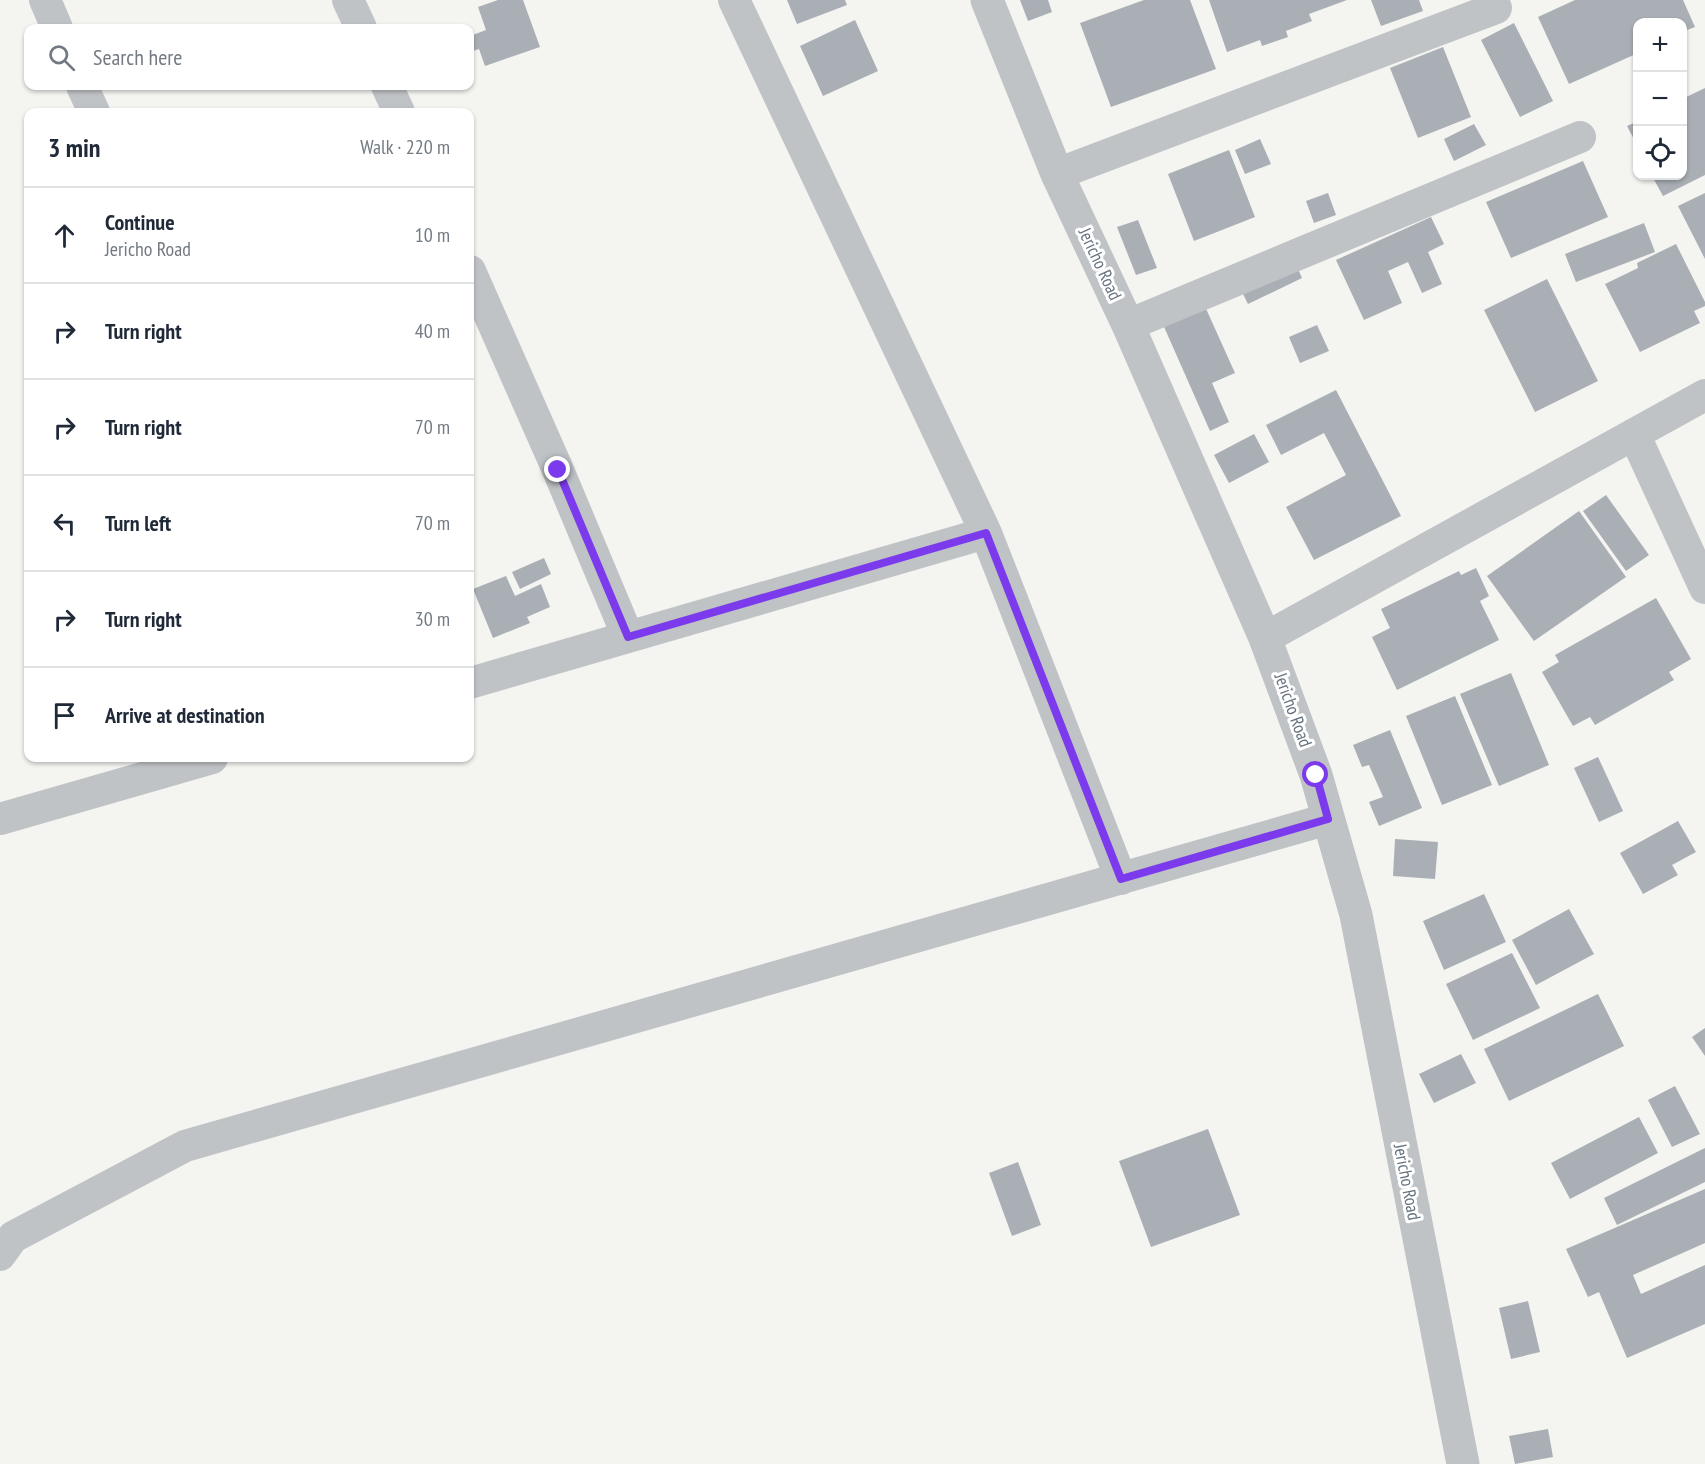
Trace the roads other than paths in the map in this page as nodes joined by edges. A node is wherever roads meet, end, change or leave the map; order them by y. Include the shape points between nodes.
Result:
1 (45, 0) edge
2 (348, 0) edge
3 (734, 0) edge
4 (987, 0) edge
5 (1496, 8) dead end
6 (55, 24) edge
7 (359, 24) edge
8 (84, 90) edge
9 (389, 90) edge
10 (91, 108) edge
11 (397, 108) edge
12 (1580, 137) dead end
13 (1057, 174) junction
14 (474, 281) edge
15 (1128, 325) junction
16 (1705, 395) edge
17 (1634, 434) junction
18 (986, 533) junction
19 (1705, 588) edge
20 (628, 637) junction
21 (1265, 639) junction
22 (474, 682) edge
23 (198, 762) edge
24 (0, 819) edge
25 (1328, 819) junction
26 (1121, 879) junction
27 (0, 1255) edge
28 (1462, 1464) edge

1 - 6 street
2 - 7 street
3 - 18 street
4 - 13 street, Jericho Road
5 - 13 street
8 - 10 street
9 - 11 street
12 - 15 street
13 - 15 street, Jericho Road
14 - 20 street
15 - 21 street, Jericho Road
16 - 17 street
17 - 19 street
17 - 21 street
18 - 20 street
18 - 26 street
20 - 22 street
21 - 25 street, Jericho Road via 1316,775
23 - 24 street
25 - 26 street
25 - 28 street, Jericho Road via 1356,915
26 - 27 street via 185,1146 13,1237

